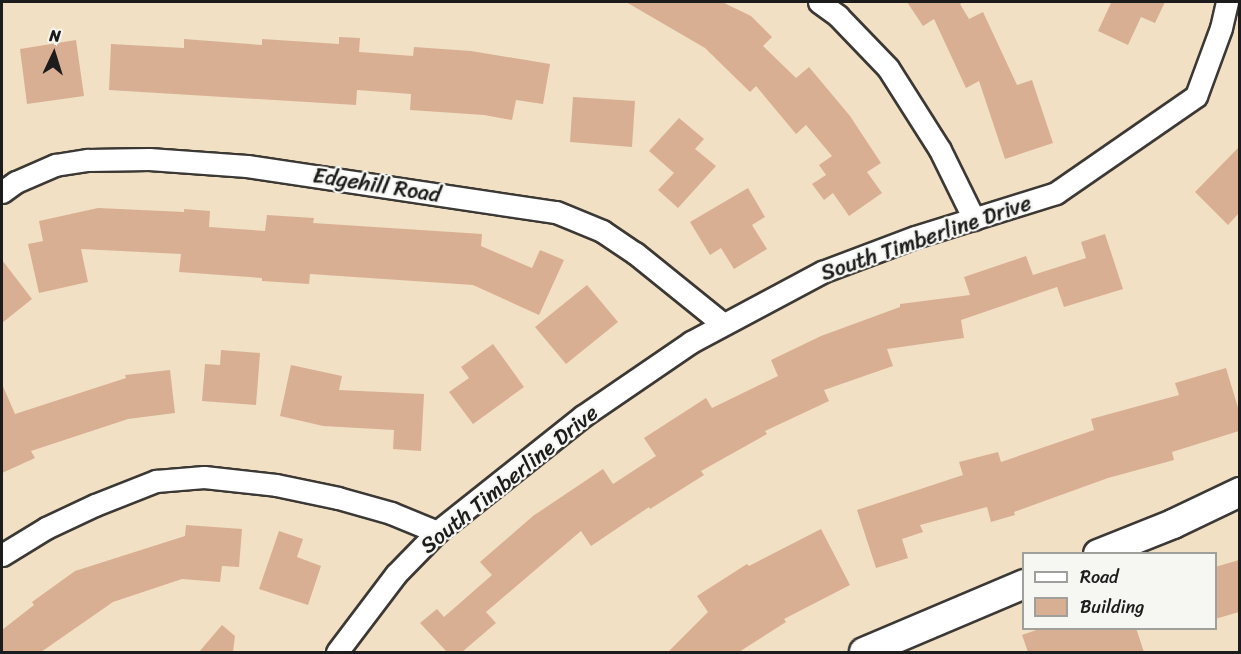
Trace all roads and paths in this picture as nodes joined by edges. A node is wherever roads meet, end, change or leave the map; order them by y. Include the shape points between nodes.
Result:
1 (819, 2) edge
2 (1227, 2) edge
3 (2, 192) edge
4 (974, 219) junction
5 (723, 324) junction
6 (1239, 492) edge
7 (437, 532) junction
8 (1103, 552) edge
9 (2, 555) edge
10 (1022, 584) edge
11 (337, 652) edge
12 (864, 652) edge

1 - 4 street via 838,16 888,68 940,150
2 - 4 street, South Timberline Drive via 1196,96 1056,193
3 - 5 street, Edgehill Road via 15,182 55,165 149,159 247,166 556,212 610,236
4 - 5 street, South Timberline Drive via 822,272
5 - 7 street, South Timberline Drive via 583,416
6 - 8 street
7 - 9 street via 391,513 338,498 276,485 204,477 156,481 85,510
7 - 11 street, South Timberline Drive via 396,574
10 - 12 street

